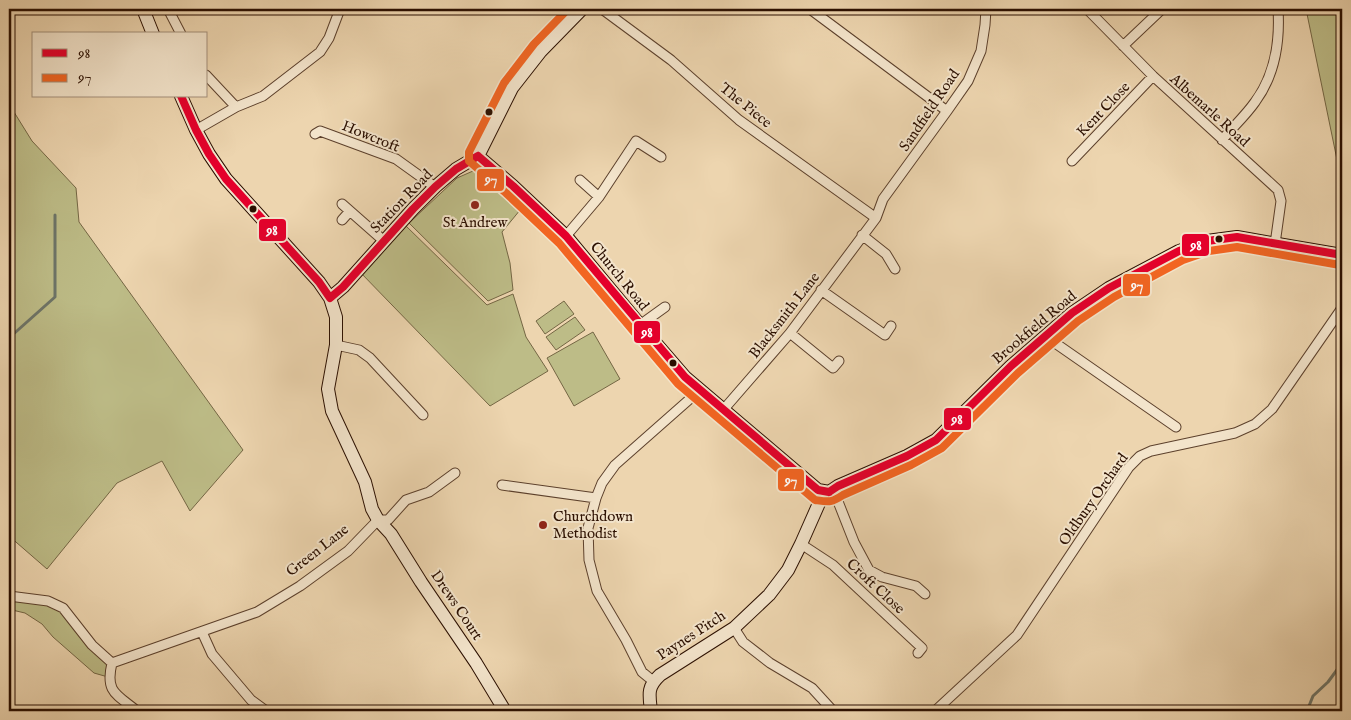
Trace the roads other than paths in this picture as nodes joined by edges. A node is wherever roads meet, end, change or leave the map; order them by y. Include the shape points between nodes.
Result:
1 (143, 9) edge
2 (168, 9) edge
3 (340, 9) edge
4 (582, 9) edge
5 (602, 9) edge
6 (810, 9) edge
7 (986, 9) edge
8 (1087, 9) edge
9 (1162, 9) edge
10 (1278, 9) edge
11 (152, 32) edge
12 (180, 32) edge
13 (1123, 46) junction
14 (1153, 76) junction
15 (208, 77) edge
16 (182, 98) edge
17 (236, 107) junction
18 (948, 111) junction
19 (319, 129) dead end
20 (196, 130) junction
21 (1222, 140) junction
22 (478, 156) junction
23 (661, 157) dead end
24 (1072, 161) dead end
25 (580, 180) dead end
26 (435, 187) junction
27 (599, 197) junction
28 (342, 204) dead end
29 (350, 211) junction
30 (876, 218) junction
31 (342, 220) dead end
32 (862, 235) junction
33 (566, 236) junction
34 (384, 241) junction
35 (1275, 244) junction
36 (1342, 255) edge
37 (895, 269) dead end
38 (821, 290) junction
39 (330, 298) junction
40 (665, 307) dead end
41 (1342, 308) edge
42 (640, 325) junction
43 (891, 326) dead end
44 (790, 333) junction
45 (1044, 336) junction
46 (336, 345) junction
47 (827, 376) dead end
48 (700, 390) junction
49 (724, 409) junction
50 (423, 415) dead end
51 (1176, 427) dead end
52 (455, 473) dead end
53 (502, 485) dead end
54 (829, 492) junction
55 (596, 498) junction
56 (378, 520) junction
57 (802, 544) junction
58 (925, 594) dead end
59 (9, 596) edge
60 (734, 628) junction
61 (202, 632) junction
62 (918, 653) dead end
63 (112, 663) junction
64 (653, 681) junction
65 (137, 711) edge
66 (266, 711) edge
67 (505, 711) edge
68 (651, 711) edge
69 (833, 711) edge
70 (935, 711) edge

1 - 11 street
2 - 12 street
3 - 17 street via 320,52 263,96
4 - 22 street via 541,51 512,88
5 - 30 street, The Piece via 671,60 739,120
6 - 18 street
7 - 18 street, Sandfield Road via 981,51 968,81
8 - 13 street, Albemarle Road
9 - 13 street
10 - 21 street via 1277,52 1268,77 1256,101
13 - 14 street, Albemarle Road
14 - 21 street, Albemarle Road
14 - 24 street, Kent Close
15 - 17 street
16 - 20 street
17 - 20 street
18 - 30 street, Sandfield Road via 884,199
19 - 26 street, Howcroft via 396,159
20 - 39 street via 226,179
21 - 35 street, Albemarle Road via 1278,190 1281,201
22 - 26 street, Station Road
22 - 33 street, Church Road
23 - 27 street via 636,141
25 - 27 street
26 - 34 street, Station Road
27 - 33 street
28 - 29 street
29 - 31 street
29 - 34 street
30 - 32 street, Blacksmith Lane
32 - 37 street via 886,254
32 - 38 street, Blacksmith Lane
33 - 42 street, Church Road
34 - 39 street, Station Road
35 - 36 street, Brookfield Road
35 - 45 street, Brookfield Road via 1237,237 1207,241 1179,251 1110,288
38 - 43 street via 882,337
38 - 44 street, Blacksmith Lane
39 - 46 street via 336,317
40 - 42 street
41 - 70 street, Oldbury Orchard via 1272,409 1254,424 1236,433 1151,450 1140,456 1129,467 1017,635
42 - 48 street, Church Road
44 - 47 street via 836,365
44 - 49 street, Blacksmith Lane
45 - 51 street
45 - 54 street, Brookfield Road via 936,440
46 - 50 street via 364,354
46 - 56 street via 328,389 332,411 365,482
48 - 49 street, Church Road
48 - 55 street via 615,465
49 - 54 street, Church Road via 818,490
52 - 56 street, Green Lane via 429,492 406,500 388,520
53 - 55 street
54 - 57 street, Paynes Pitch via 820,501
54 - 58 street via 838,499 854,542 869,570 882,577 918,582
55 - 64 street via 588,528 589,560 597,591 642,672
56 - 61 street, Green Lane via 348,551 300,586 257,612
56 - 67 street, Drews Court via 391,534
57 - 60 street, Paynes Pitch via 769,595
57 - 62 street, Croft Close via 833,564 922,648
59 - 63 street via 48,601 63,608 92,645
60 - 64 street, Paynes Pitch
60 - 69 street via 743,642 770,664 812,688
61 - 63 street, Green Lane
61 - 66 street via 212,654 251,700
63 - 65 street via 108,677 113,691
64 - 68 street, Paynes Pitch via 648,692

